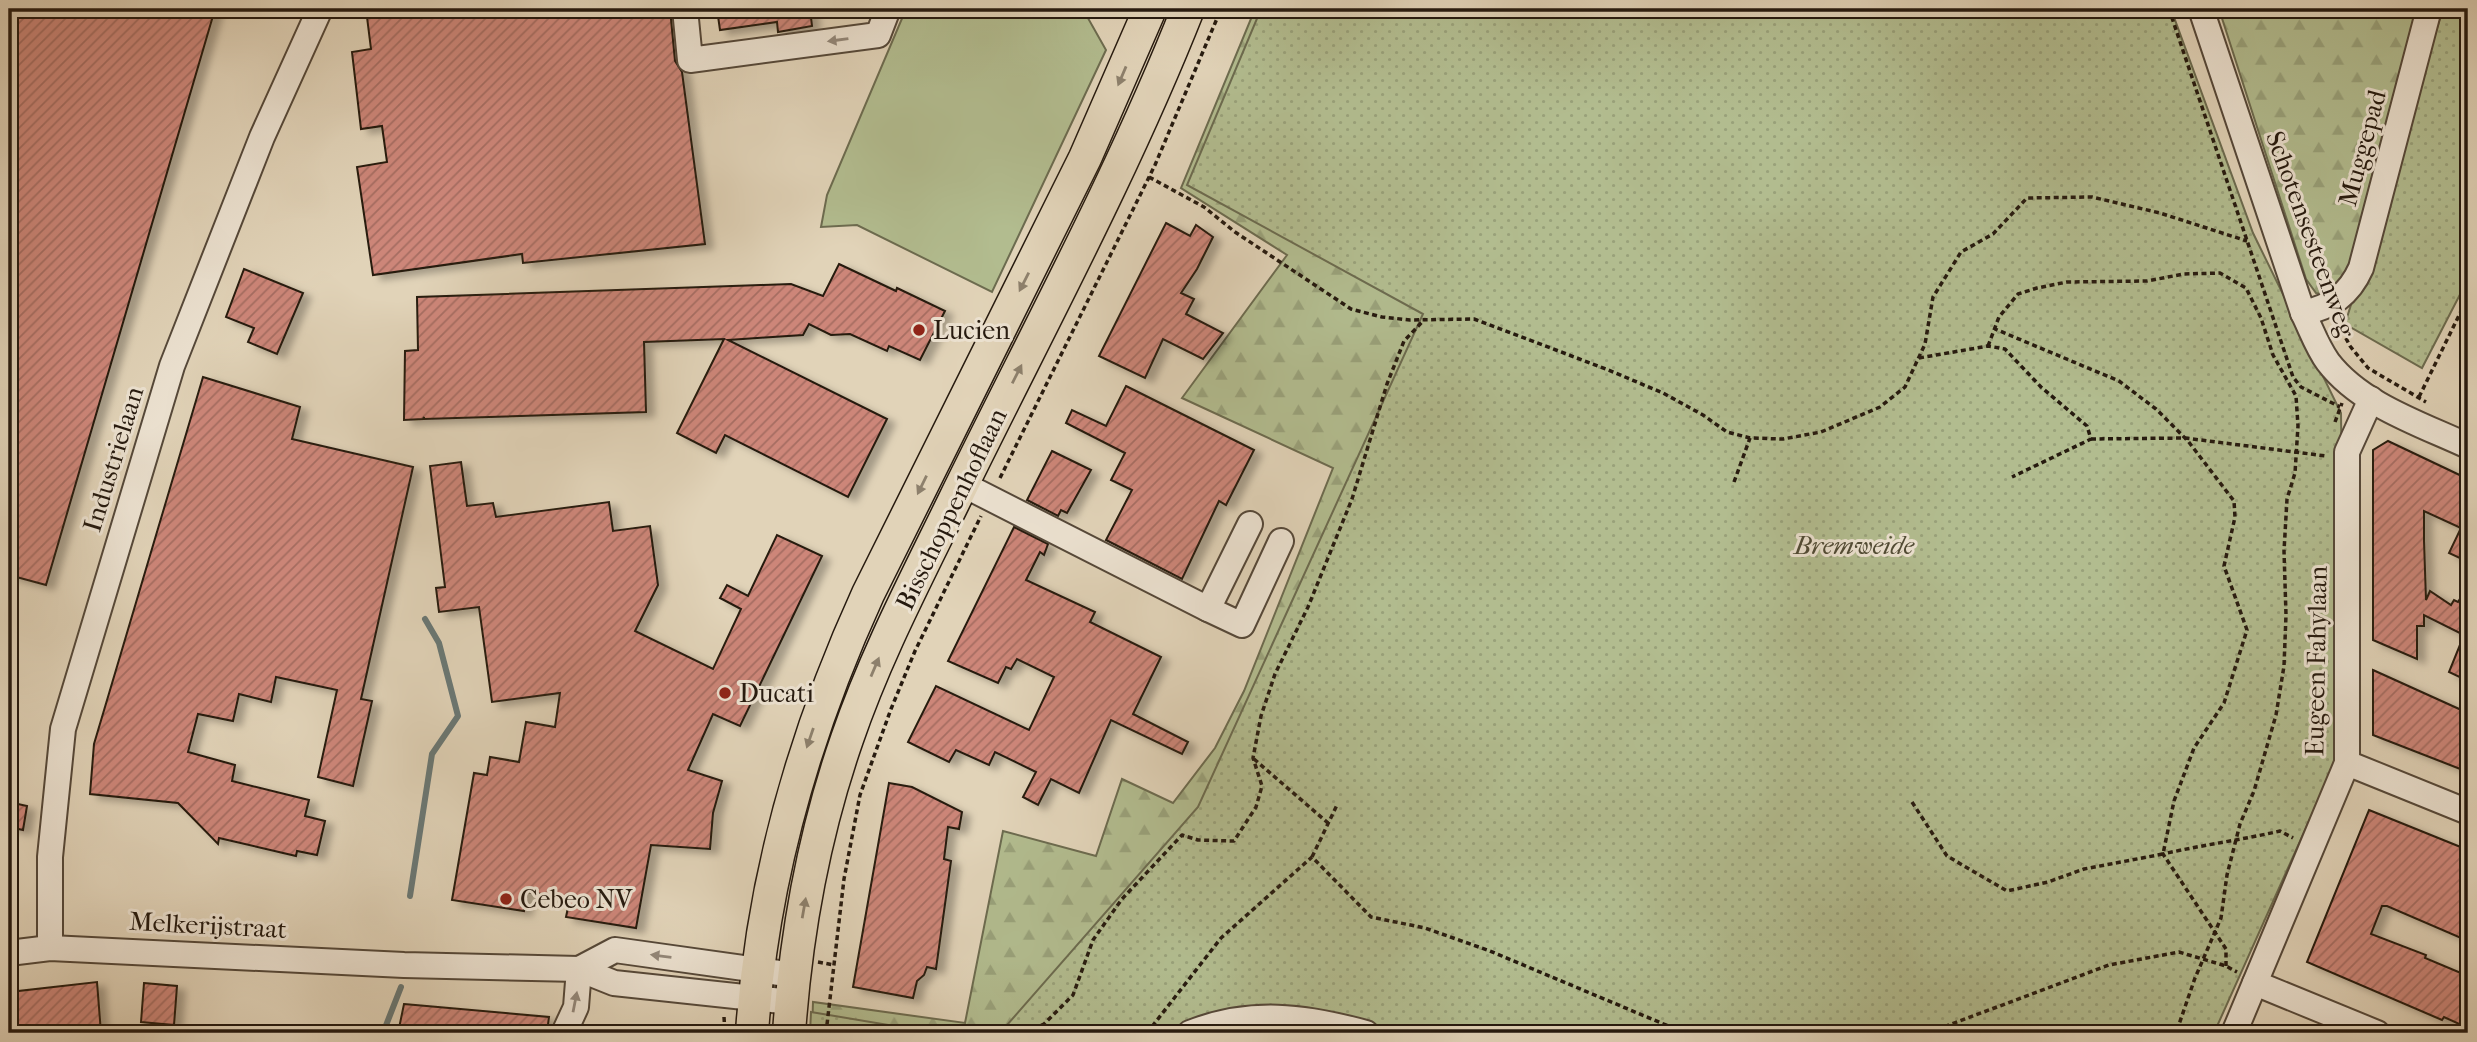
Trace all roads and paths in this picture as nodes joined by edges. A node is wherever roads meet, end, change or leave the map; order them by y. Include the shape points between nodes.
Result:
1 (320, 9) edge
2 (685, 9) edge
3 (888, 9) edge
4 (2169, 9) edge
5 (2201, 9) edge
6 (2429, 9) edge
7 (1145, 10) edge
8 (1185, 18) edge
9 (1149, 177) dead end
10 (2246, 241) junction
11 (2468, 297) edge
12 (2333, 303) junction
13 (2303, 313) junction
14 (1424, 320) junction
15 (1994, 329) junction
16 (1989, 346) junction
17 (1919, 358) junction
18 (2295, 380) junction
19 (2290, 385) junction
20 (2371, 399) junction
21 (2429, 404) dead end
22 (2339, 407) dead end
23 (2413, 407) junction
24 (1750, 438) junction
25 (2185, 438) junction
26 (2091, 439) junction
27 (2468, 446) edge
28 (2296, 453) junction
29 (2335, 456) dead end
30 (2012, 477) dead end
31 (1734, 482) dead end
32 (962, 484) junction
33 (1250, 524) dead end
34 (1281, 541) dead end
35 (1208, 609) junction
36 (1253, 758) junction
37 (2347, 763) junction
38 (1912, 802) dead end
39 (1337, 805) dead end
40 (2468, 812) edge
41 (1328, 822) junction
42 (2298, 840) dead end
43 (2235, 842) junction
44 (2163, 854) junction
45 (1312, 857) junction
46 (2216, 933) junction
47 (50, 948) junction
48 (9, 953) edge
49 (2204, 960) junction
50 (834, 965) dead end
51 (2226, 966) junction
52 (579, 969) junction
53 (2248, 979) junction
54 (756, 983) junction
55 (793, 989) junction
56 (564, 1033) edge
57 (752, 1033) edge
58 (789, 1033) edge
59 (827, 1033) edge
60 (1026, 1033) edge
61 (1147, 1033) edge
62 (1190, 1033) edge
63 (1366, 1033) edge
64 (1685, 1033) edge
65 (1920, 1033) edge
66 (2176, 1033) edge
67 (2234, 1033) edge
68 (2377, 1033) edge

1 - 47 street, Industrielaan via 262,137 172,366 63,729 50,857
3 -> 2 street via 878,35 690,60
4 - 10 path
5 - 13 street, Schotensesteenweg
6 - 12 street, Muggepad via 2361,268 2354,283
7 - 8 street
7 -> 54 main road, Bisschoppenhoflaan via 1085,158 838,661 790,802 773,872
32 -> 8 main road, Bisschoppenhoflaan via 1109,190
9 - 14 path via 1204,207 1351,309
10 - 17 path via 2092,197 2027,198 1993,234 1961,252 1933,297
10 - 18 path
11 - 23 path
12 - 13 street, Muggepad
12 - 23 path via 2350,346
13 - 20 street, Schotensesteenweg via 2327,360
14 - 24 path via 1474,319 1664,393 1727,432
14 - 36 path via 1404,341 1391,373 1352,499 1275,674
15 - 16 path
15 - 19 path via 2018,294 2037,288 2067,282 2147,281 2220,273 2246,288
15 - 25 path via 2119,381
16 - 17 path
16 - 26 path via 2005,349 2087,426
17 - 24 path via 1905,387 1880,407 1821,432 1783,439
18 - 19 path
18 - 22 path
19 - 28 path via 2298,426
20 - 23 street, Schotensesteenweg
20 - 37 street, Eugeen Fahylaan via 2347,452
21 - 23 path
23 - 27 street, Schotensesteenweg
24 - 31 path
25 - 26 path
25 - 28 path
25 - 44 path via 2234,501 2224,566 2247,630 2224,703 2194,748 2174,801
26 - 30 path
28 - 29 path
28 - 43 path via 2287,499 2284,666 2276,715
32 - 35 street
55 -> 32 main road, Bisschoppenhoflaan via 811,872 847,738 880,655
33 - 35 street
34 - 35 street via 1242,625
36 - 41 path
36 - 60 path via 1262,786 1256,807 1234,841 1182,835 1122,899 1093,940 1073,995 1044,1024
37 - 40 street
37 - 53 street, Eugeen Fahylaan
38 - 44 path via 1947,856 2007,891 2084,869
39 - 41 path
41 - 45 path
42 - 43 path via 2280,831
43 - 44 path
43 - 46 path
44 - 46 path
45 - 61 path via 1221,939
45 - 64 path via 1371,917 1425,928 1490,951
46 - 49 path
46 - 51 path via 2226,948
47 - 48 street, Melkerijstraat
47 - 52 street, Melkerijstraat
49 - 51 path
49 - 65 path via 2179,952 2109,965
49 - 66 path
50 - 59 path
51 - 53 path
52 - 54 street via 614,983
54 -> 52 street via 615,950
56 -> 52 street via 576,1007
53 - 67 street, Eugeen Fahylaan
53 - 68 street
54 - 55 street
54 - 57 main road, Bisschoppenhoflaan
55 - 58 main road, Bisschoppenhoflaan
62 - 63 street via 1239,1020 1285,1017

